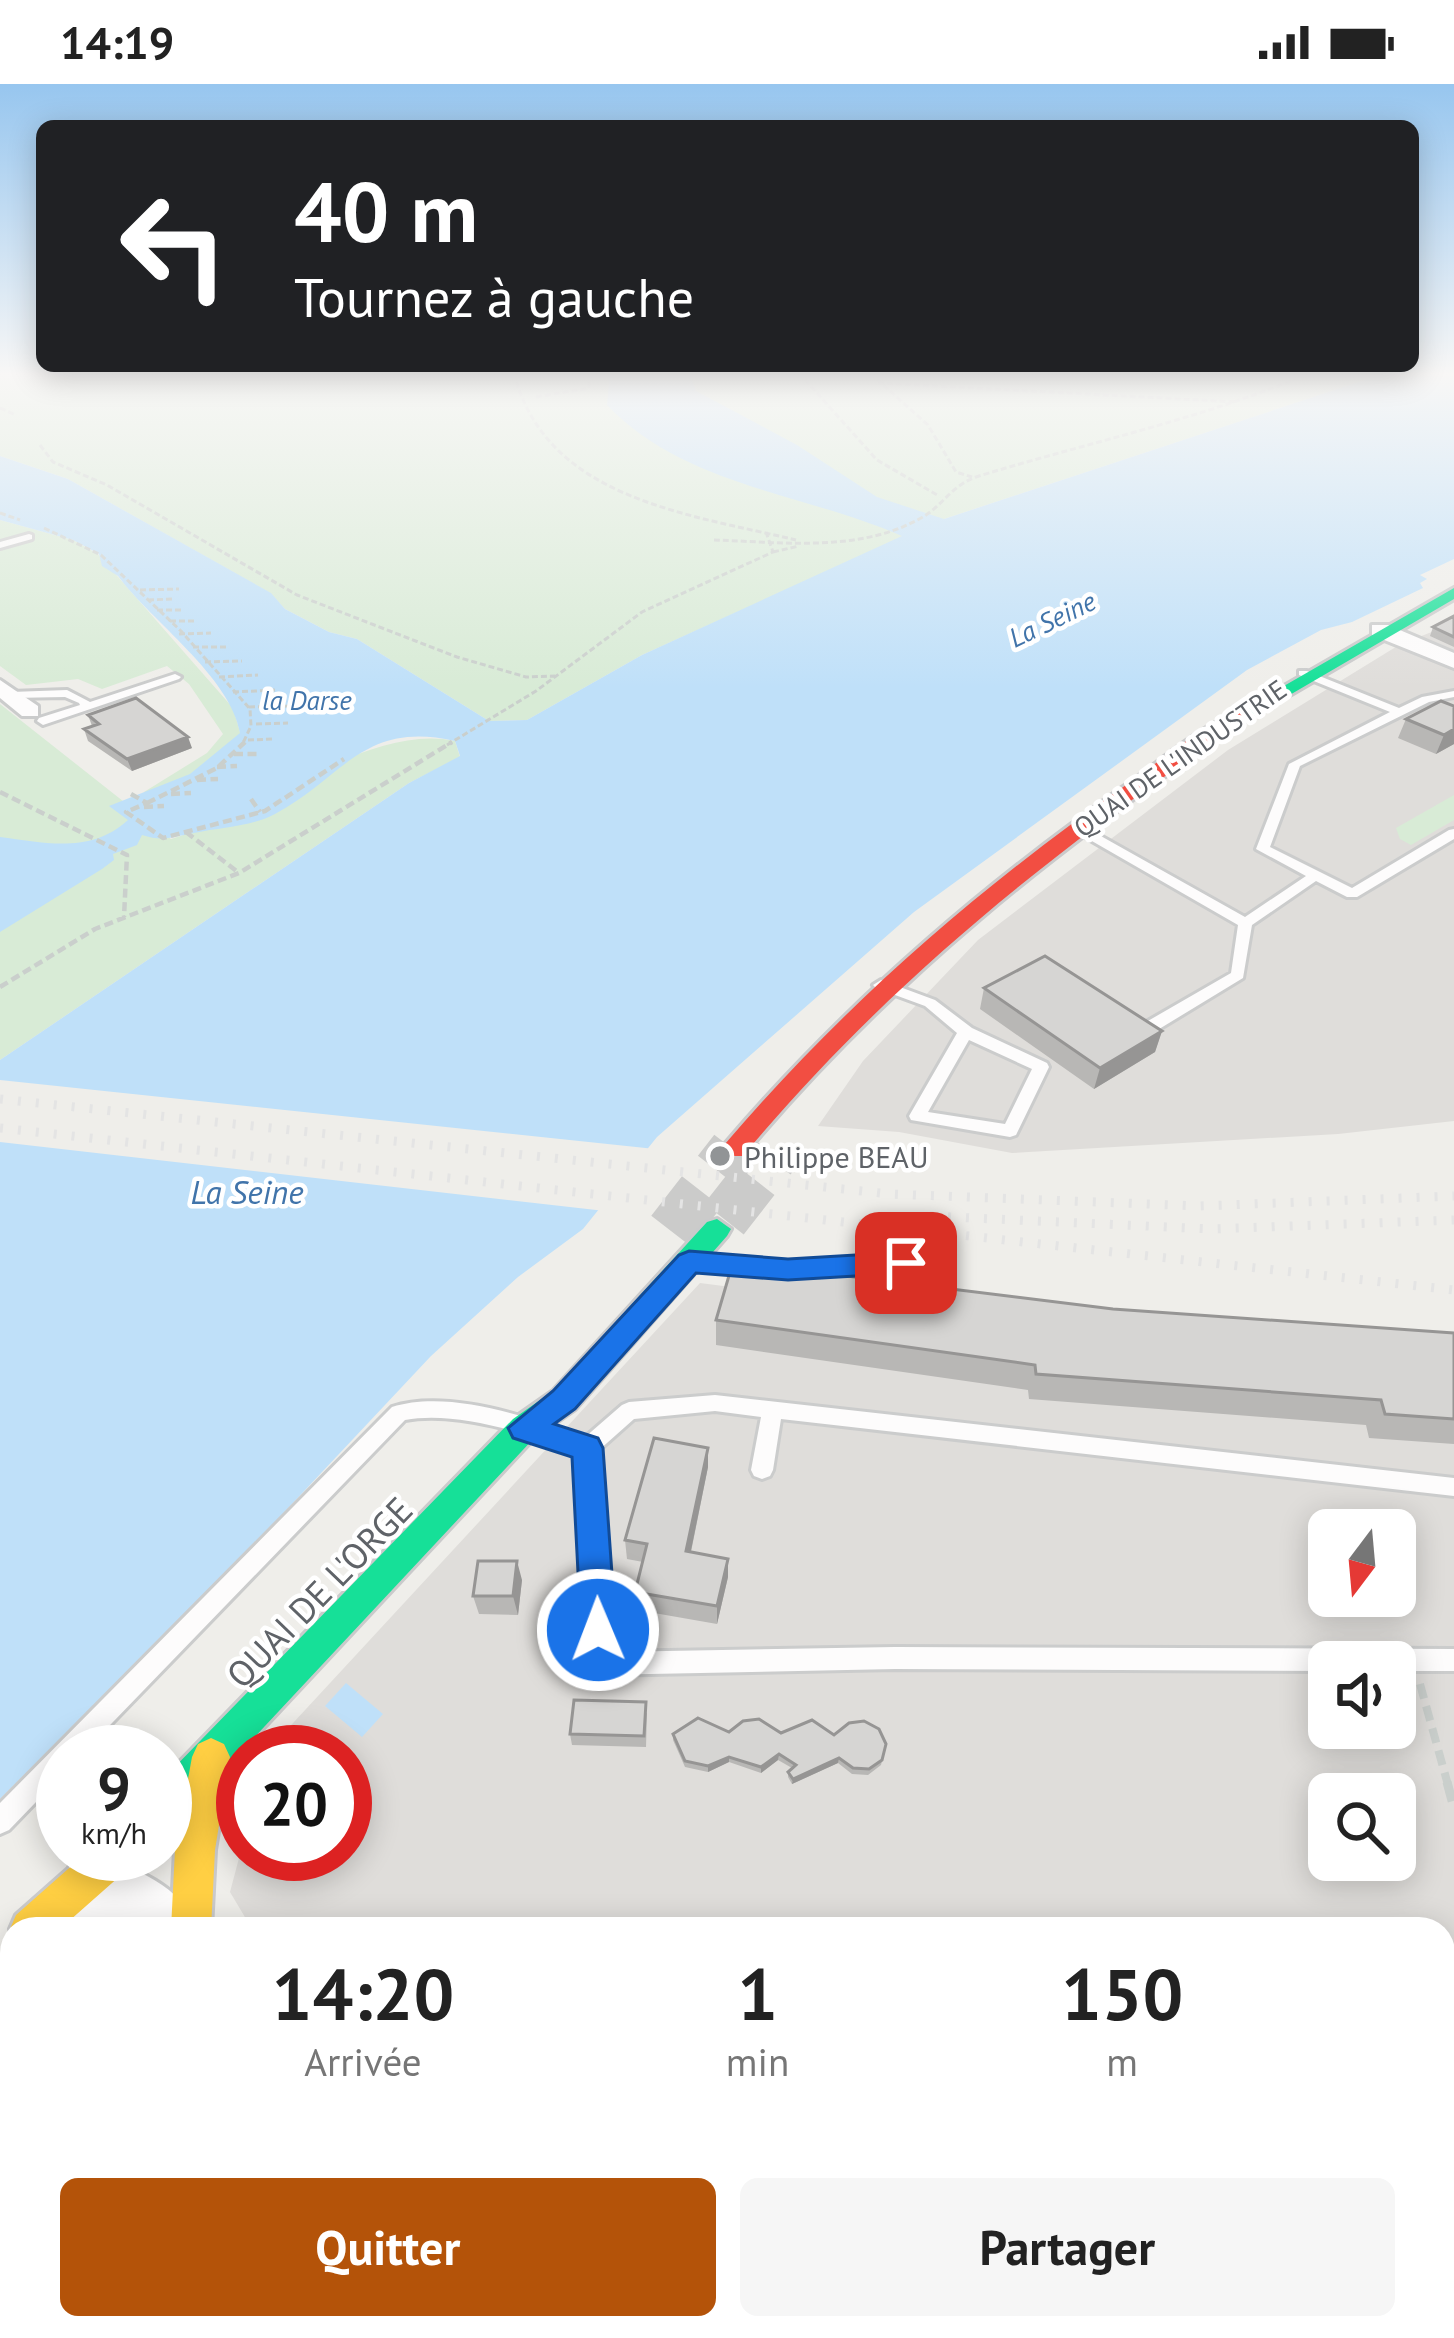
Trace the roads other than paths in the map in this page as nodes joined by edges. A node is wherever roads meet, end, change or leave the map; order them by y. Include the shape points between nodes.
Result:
1 (29, 537) dead end
2 (0, 545) edge
3 (1454, 593) edge
4 (1380, 630) junction
5 (1454, 662) edge
6 (1304, 673) junction
7 (175, 677) dead end
8 (1454, 694) edge
9 (21, 704) edge
10 (86, 707) junction
11 (1399, 712) junction
12 (1078, 829) junction
13 (1454, 832) edge
14 (1316, 875) junction
15 (1245, 923) junction
16 (889, 987) junction
17 (966, 1032) junction
18 (1140, 1034) edge
19 (815, 1098) dead end
20 (734, 1150) tunnel mouth
21 (717, 1229) tunnel mouth
22 (662, 1246) tunnel mouth
23 (906, 1246) dead end
24 (689, 1262) junction
25 (773, 1408) junction
26 (524, 1428) junction
27 (587, 1448) junction
28 (762, 1470) dead end
29 (1454, 1487) edge
30 (1454, 1660) edge
31 (93, 1725) edge
32 (212, 1757) junction
33 (192, 1777) edge
34 (36, 1784) edge
35 (0, 1821) edge
36 (100, 1887) edge
37 (50, 1917) edge
38 (159, 1917) edge
39 (192, 1917) edge

1 - 2 lane
3 - 4 main road, QUAI DE L'INDUSTRIE
4 - 5 street
4 - 6 main road, QUAI DE L'INDUSTRIE
6 - 11 lane
6 - 12 main road, QUAI DE L'INDUSTRIE
7 - 10 lane
8 - 11 lane
9 - 10 lane
9 - 10 lane via 68,693
11 - 14 lane via 1295,764 1263,849
12 - 15 lane
12 - 16 main road, QUAI DE L'INDUSTRIE
13 - 14 lane via 1352,894
14 - 15 lane
15 - 18 lane via 1238,976
16 - 17 lane via 930,1003
16 - 19 main road, QUAI DE L'INDUSTRIE
16 - 20 main road, QUAI DE L'INDUSTRIE
17 - 17 lane via 917,1116 1010,1132 1041,1067
21 - 24 main road, QUAI DE L'ORGE
22 - 26 main road, QUAI DE L'ORGE via 632,1292 543,1388
23 - 24 lane via 906,1263 788,1270
24 - 26 main road, QUAI DE L'ORGE via 564,1400
25 - 27 lane via 716,1403 629,1411
25 - 28 lane
25 - 29 lane
26 - 27 lane
26 - 31 lane via 418,1408 399,1413
26 - 32 main road, QUAI DE L'ORGE
27 - 30 lane via 599,1664
32 - 33 main road, QUAI DE L'ORGE
32 - 39 main road
34 - 35 lane
36 - 37 main road
36 - 38 street via 144,1901

